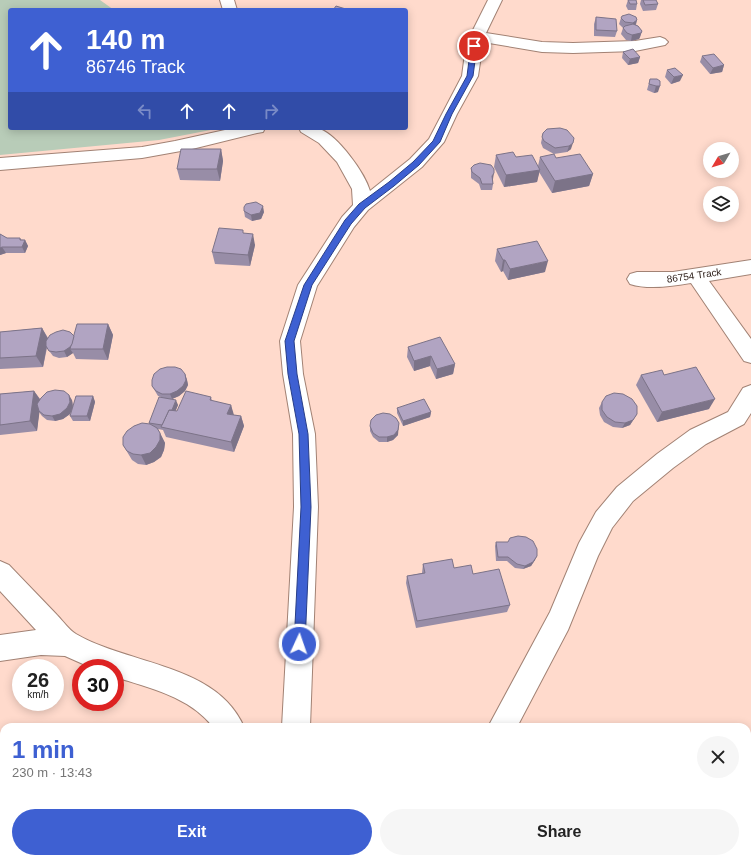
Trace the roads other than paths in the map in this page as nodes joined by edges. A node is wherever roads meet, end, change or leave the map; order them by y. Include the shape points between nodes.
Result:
1 (495, 0) edge
2 (477, 36) junction
3 (660, 42) dead end
4 (248, 130) edge
5 (311, 130) edge
6 (0, 164) edge
7 (362, 206) junction
8 (751, 267) edge
9 (695, 275) junction
10 (636, 279) dead end
11 (751, 355) edge
12 (751, 394) edge
13 (0, 573) edge
14 (66, 643) junction
15 (0, 648) edge
16 (227, 723) edge
17 (296, 723) edge
18 (504, 723) edge

1 - 2 street
2 - 3 street via 542,47 635,46
2 - 7 street via 470,76 436,142 392,184
4 - 6 street via 126,154
5 - 7 street via 326,139 344,159 361,189
7 - 17 street via 335,241 308,285 290,341 304,434 306,507
8 - 9 street, 86754 Track
9 - 10 street, 86754 Track via 673,279
9 - 11 street
12 - 18 street via 736,418 698,437 665,461 625,494 604,520 559,621
13 - 14 street
14 - 15 street via 41,642
14 - 16 street via 104,660 195,693 214,706

